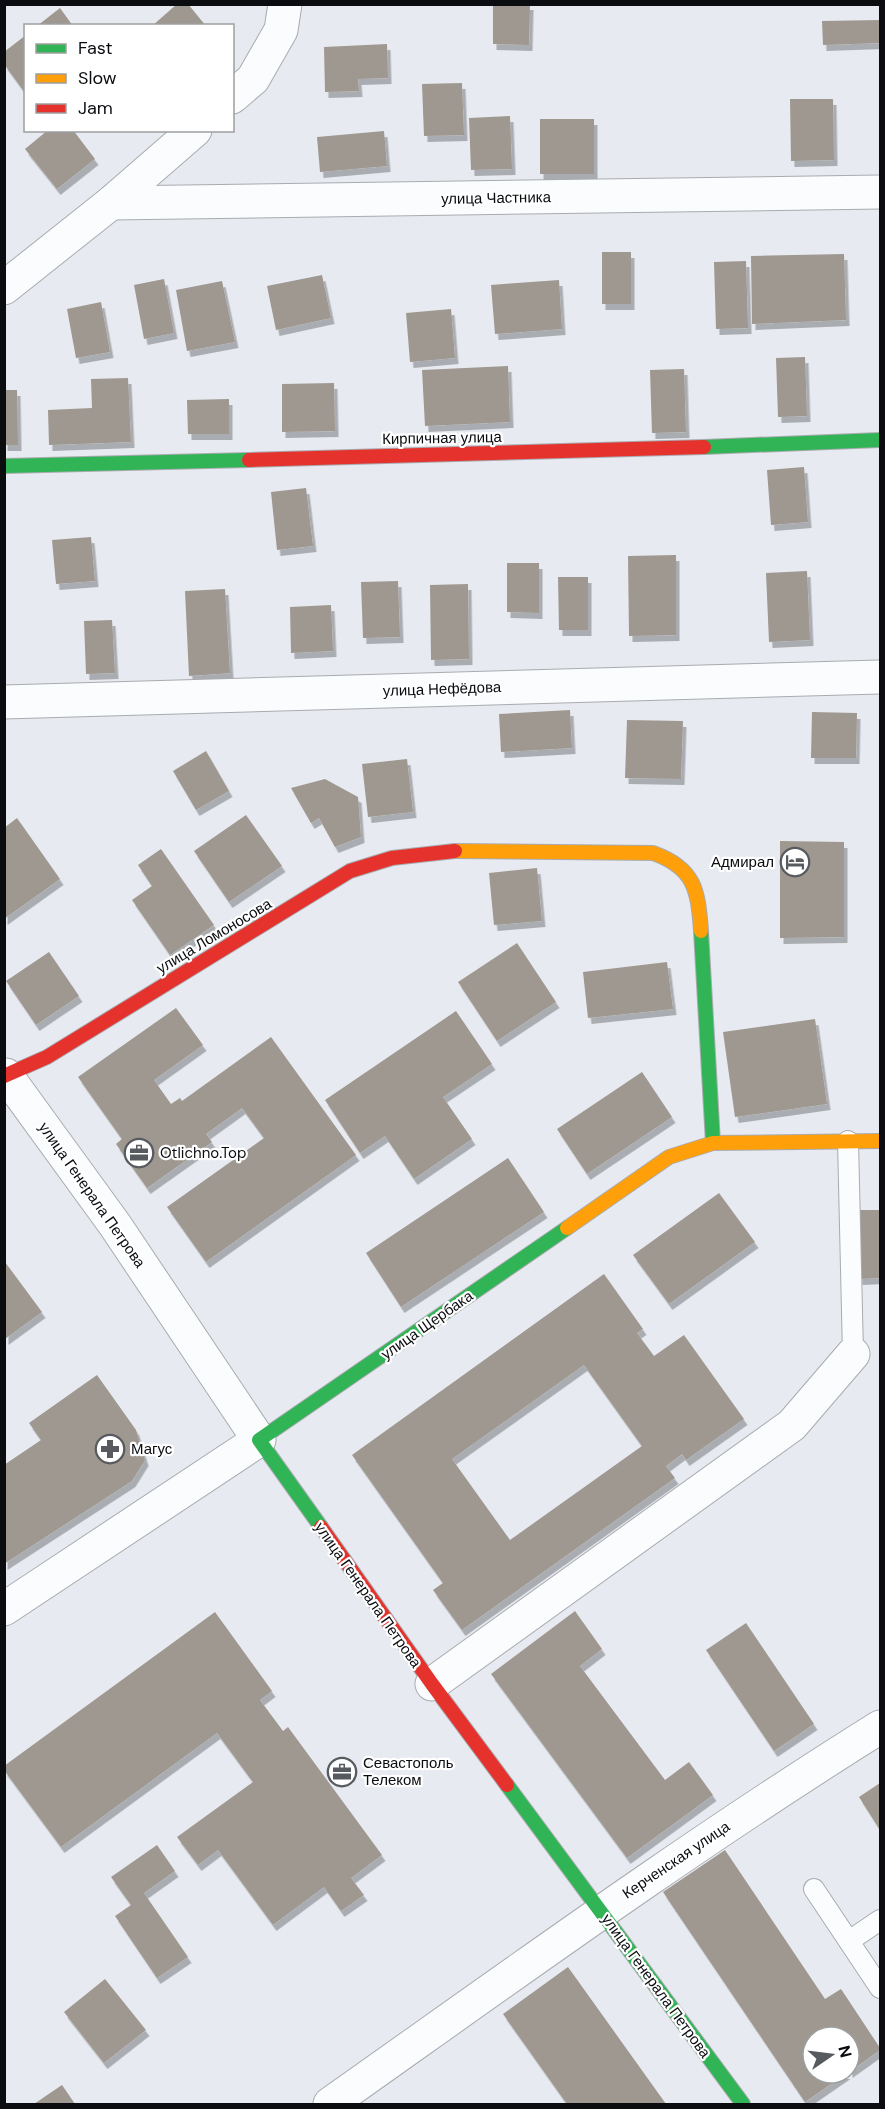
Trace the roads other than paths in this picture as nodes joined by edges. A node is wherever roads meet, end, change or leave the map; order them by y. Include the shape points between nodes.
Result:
1 (285, 4) edge
2 (234, 95) edge
3 (193, 132) edge
4 (880, 192) edge
5 (111, 203) junction
6 (4, 288) edge
7 (880, 440) edge
8 (4, 466) edge
9 (880, 677) edge
10 (4, 702) edge
11 (5, 1075) edge
12 (880, 1140) edge
13 (848, 1141) junction
14 (713, 1143) junction
15 (853, 1354) joint
16 (259, 1440) junction
17 (4, 1609) edge
18 (432, 1684) junction
19 (880, 1727) edge
20 (814, 1889) dead end
21 (602, 1911) junction
22 (880, 1920) edge
23 (849, 1941) junction
24 (880, 1988) edge
25 (330, 2104) edge
26 (743, 2104) edge

1 - 2 street via 281,30 253,79
3 - 5 street
4 - 5 street, улица Частника
5 - 6 street
7 - 8 street, Кирпичная улица
9 - 10 street, улица Нефёдова
11 - 14 street, улица Ломоносова via 47,1057 350,871 392,858 450,851 653,853 670,858 684,869 699,901
11 - 16 street, улица Генерала Петрова via 115,1225
12 - 13 street, улица Щербака
13 - 14 street, улица Щербака
13 - 15 lane
14 - 16 street, улица Щербака via 669,1157
15 - 18 street via 792,1425
16 - 17 street, улица Щербака
16 - 18 street, улица Генерала Петрова
18 - 21 street, улица Генерала Петрова
19 - 21 street, Керченская улица
20 - 23 lane
21 - 25 street, Керченская улица
21 - 26 street, улица Генерала Петрова
22 - 23 lane
23 - 24 lane

